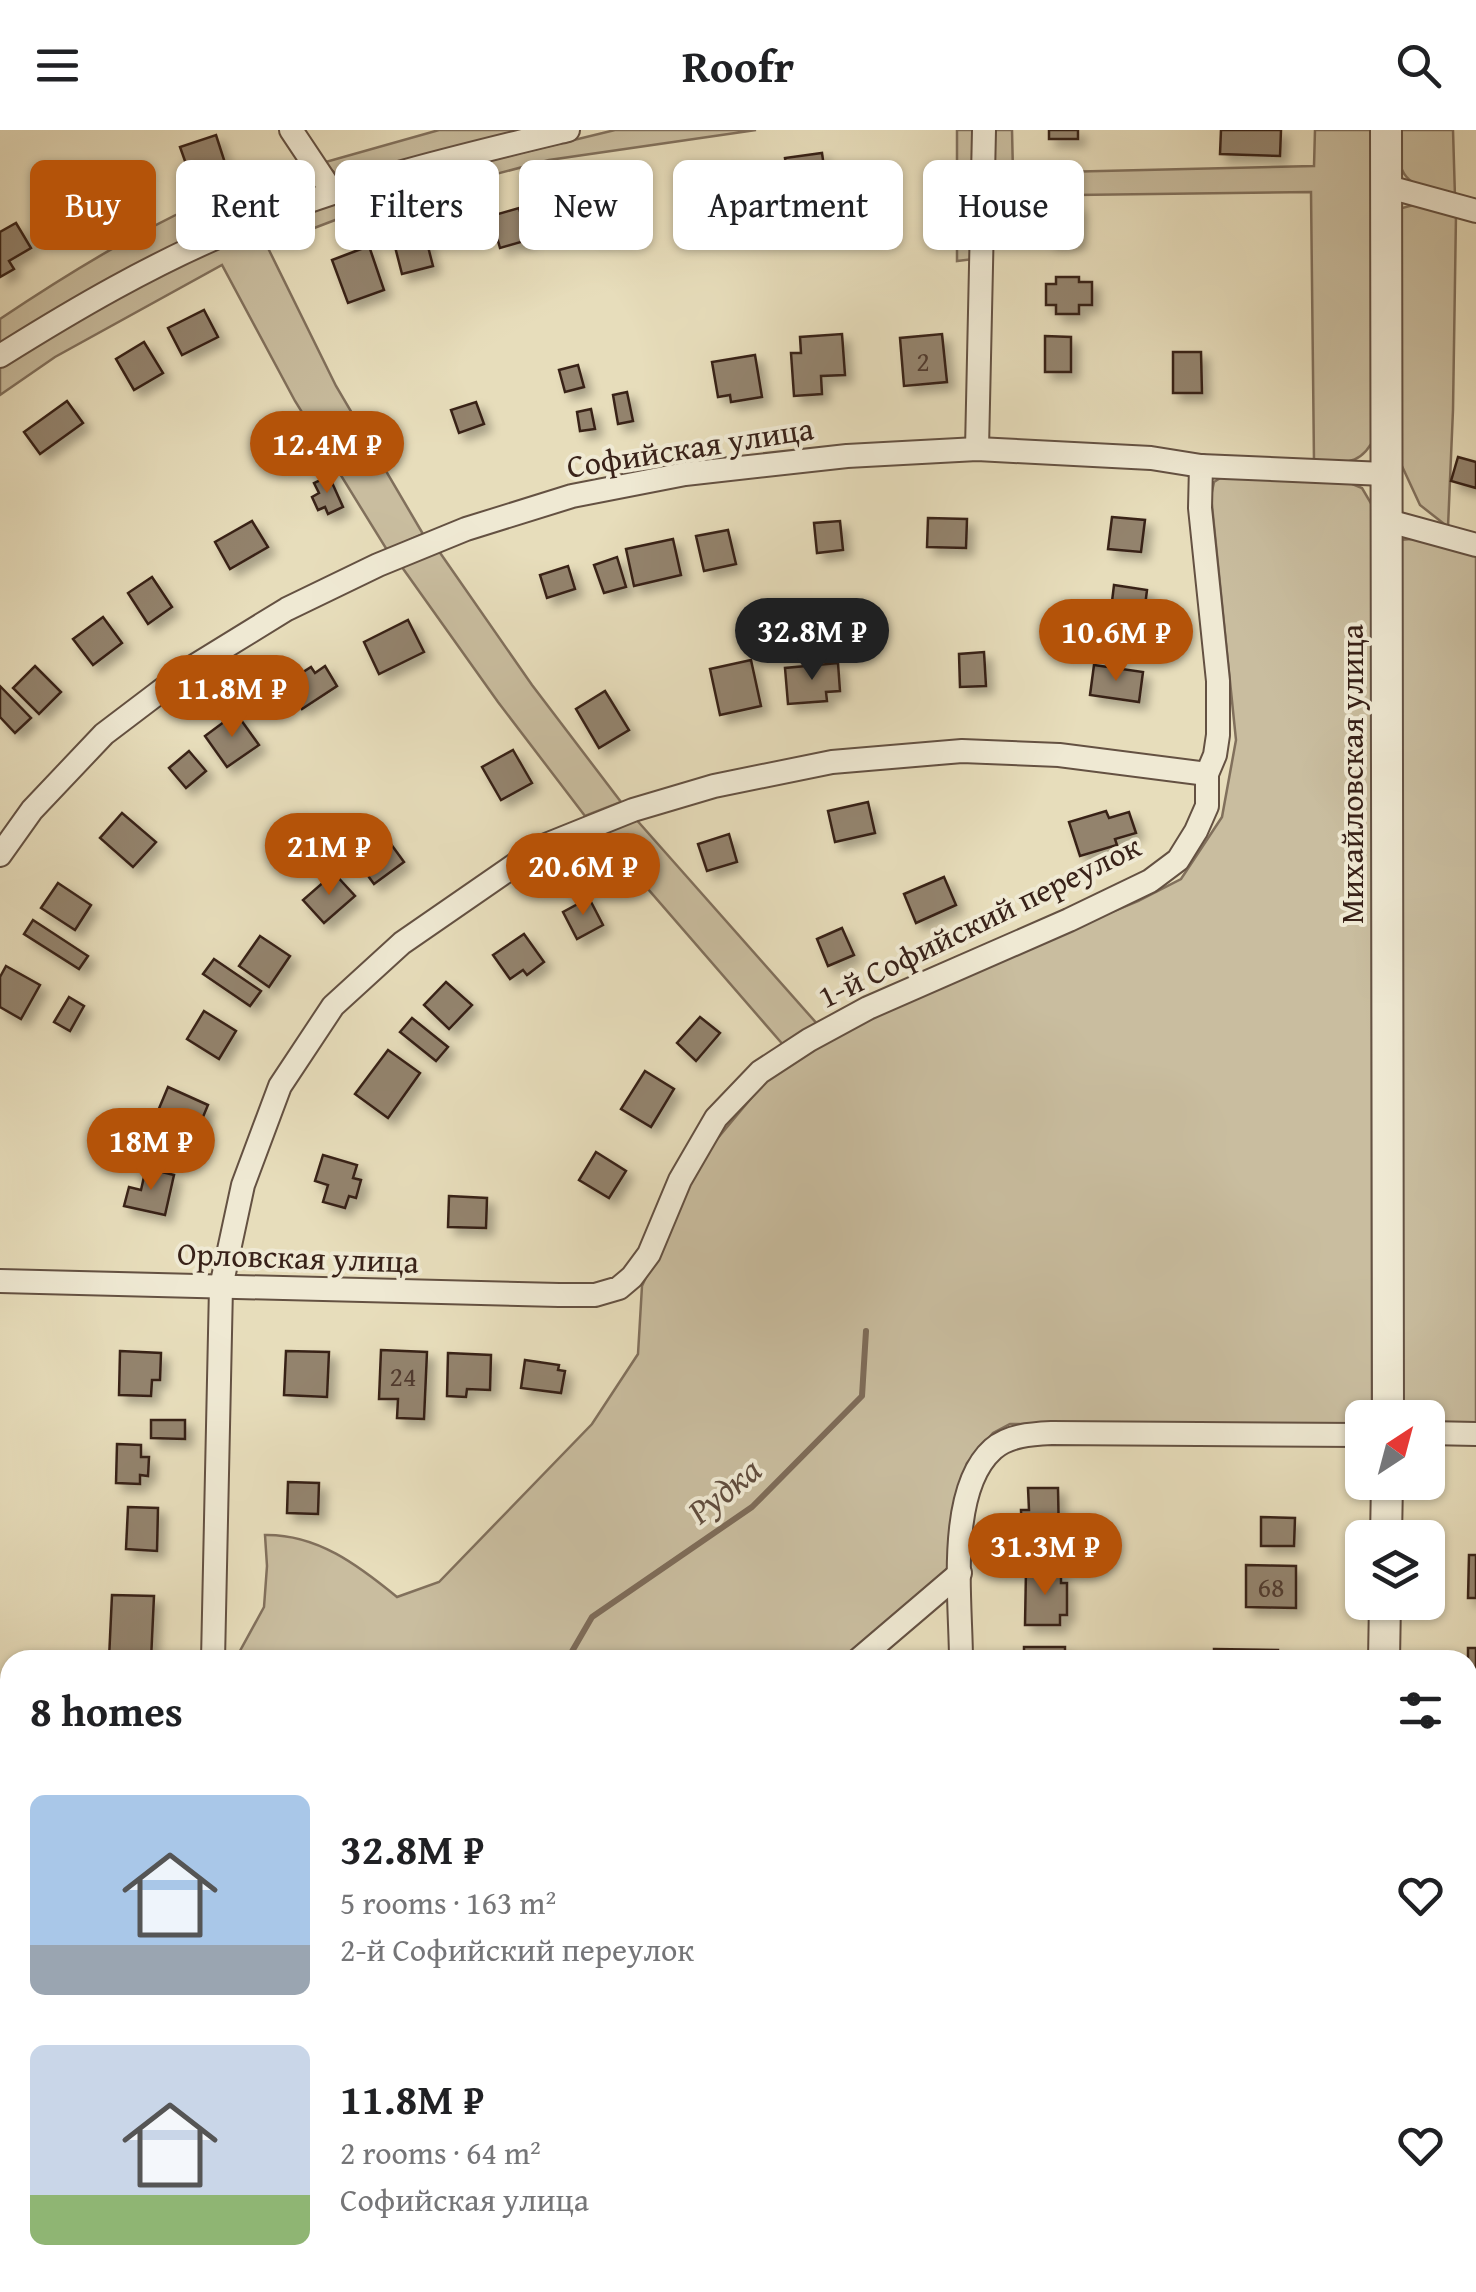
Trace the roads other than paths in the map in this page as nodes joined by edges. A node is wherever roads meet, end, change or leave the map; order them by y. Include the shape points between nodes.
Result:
1 (291, 130) edge
2 (568, 130) edge
3 (984, 130) edge
4 (1386, 130) edge
5 (1386, 186) junction
6 (333, 193) junction
7 (1476, 211) edge
8 (0, 356) edge
9 (977, 449) junction
10 (1201, 466) junction
11 (1384, 474) junction
12 (1385, 520) junction
13 (1476, 545) edge
14 (1207, 774) junction
15 (0, 855) edge
16 (0, 1281) edge
17 (221, 1287) junction
18 (595, 1295) joint
19 (1388, 1400) edge
20 (1345, 1434) edge
21 (1445, 1434) edge
22 (1476, 1434) edge
23 (960, 1573) junction
24 (1385, 1620) edge
25 (213, 1650) edge
26 (870, 1650) edge
27 (961, 1650) edge
28 (1384, 1650) edge

1 - 6 street
2 - 6 street
3 - 9 street
4 - 5 street, Михайловская улица
5 - 7 street
5 - 11 street, Михайловская улица
6 - 8 street via 217,238 86,302
9 - 10 street, Софийская улица
9 - 15 street, Софийская улица via 847,456 572,496 378,565 287,608 104,734 32,810
10 - 11 street, Софийская улица
10 - 14 street, 1-й Софийский переулок via 1218,681 1216,755
11 - 12 street, Михайловская улица
12 - 13 street
12 - 19 street, Михайловская улица
14 - 17 street via 1001,753 832,762 714,786 540,847 402,943 333,1006 280,1086 242,1185
14 - 18 street, 1-й Софийский переулок via 1207,806 1196,831 1178,860 1150,881 868,1008 760,1072 716,1118 632,1277
16 - 17 street, Орловская улица
17 - 18 street, Орловская улица
17 - 25 street
20 - 23 street via 1030,1434 994,1448 971,1478
21 - 22 street
23 - 26 street
23 - 27 street
24 - 28 street

